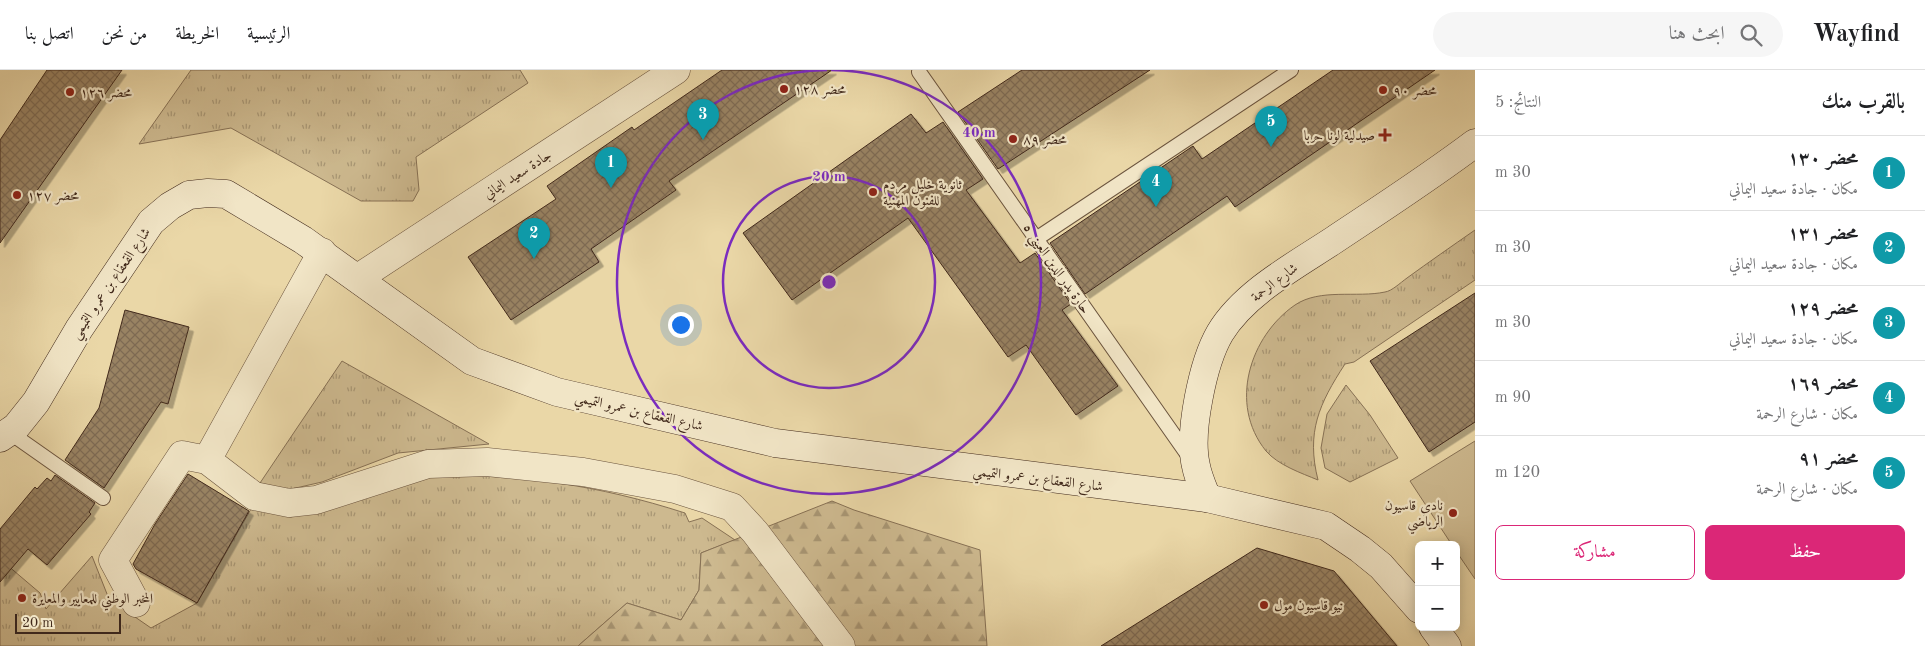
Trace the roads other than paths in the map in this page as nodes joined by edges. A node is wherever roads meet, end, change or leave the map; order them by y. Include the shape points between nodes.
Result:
1 (676, 70) edge
2 (1291, 70) edge
3 (919, 72) dead end
4 (1475, 143) edge
5 (1036, 239) junction
6 (322, 252) junction
7 (358, 278) junction
8 (5, 435) edge
9 (207, 460) junction
10 (1195, 465) junction
11 (103, 498) dead end
12 (1207, 498) junction
13 (136, 603) dead end
14 (1415, 604) edge
15 (1436, 631) edge
16 (841, 646) edge
17 (1446, 646) edge

1 - 7 main road, جادة سعيد اليماني
2 - 5 lane
3 - 5 lane, حارة بدر الدين العيني ٥
4 - 10 main road, شارع الرحمة via 1437,172 1271,282 1244,304 1221,332 1207,362 1194,428
5 - 10 lane, حارة بدر الدين العيني ٥
6 - 7 main road, شارع القعقاع بن عمرو التميمي
6 - 8 main road, شارع القعقاع بن عمرو التميمي via 226,194 189,195 176,202 151,222 78,329 36,402
6 - 9 main road
7 - 12 main road, شارع القعقاع بن عمرو التميمي via 472,361 557,392 775,443
8 - 11 lane
9 - 13 main road via 182,455 113,560
9 - 16 main road via 254,496 288,503 316,500 428,464 486,462 584,472 675,489 732,507 755,532
10 - 12 main road, شارع الرحمة
12 - 14 main road, شارع القعقاع بن عمرو التميمي via 1326,526 1381,566
15 - 17 main road

